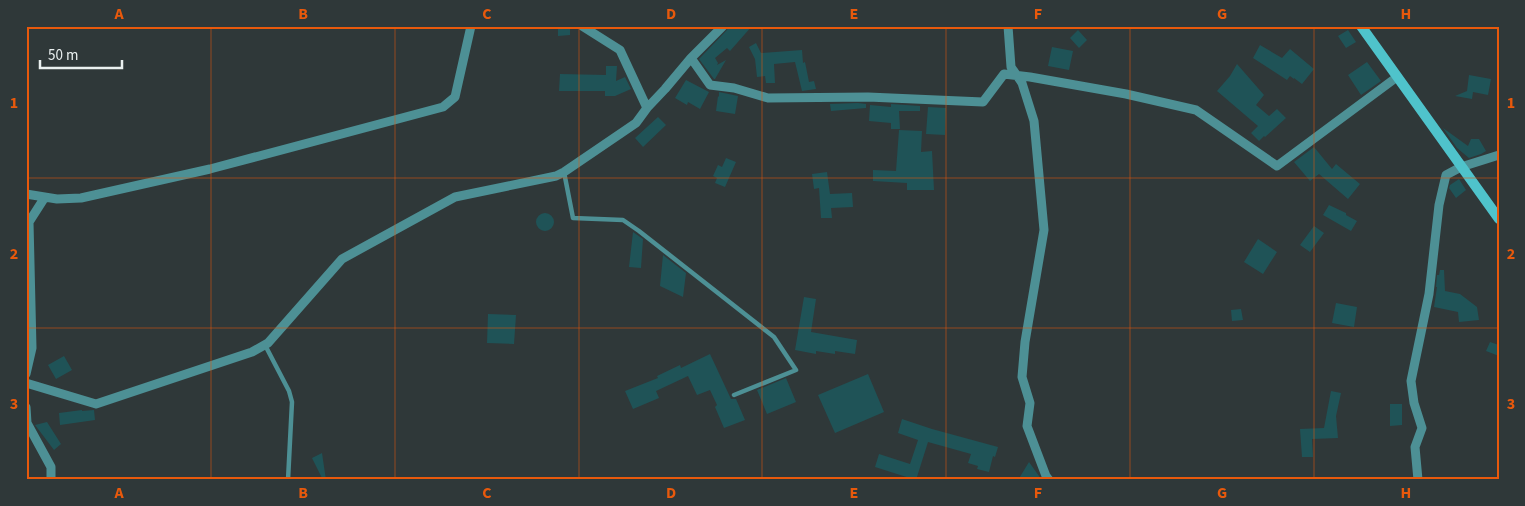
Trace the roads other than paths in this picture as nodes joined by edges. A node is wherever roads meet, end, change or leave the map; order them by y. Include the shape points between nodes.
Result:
1 (471, 26) edge
2 (582, 26) edge
3 (723, 26) edge
4 (1008, 26) edge
5 (1361, 26) edge
6 (692, 58) junction
7 (1017, 76) junction
8 (1397, 77) junction
9 (647, 108) junction
10 (1499, 155) edge
11 (1461, 167) junction
12 (564, 172) junction
13 (26, 194) edge
14 (45, 197) junction
15 (1499, 219) edge
16 (265, 345) junction
17 (26, 374) edge
18 (26, 383) edge
19 (734, 396) dead end
20 (26, 407) edge
21 (51, 480) edge
22 (288, 480) edge
23 (1049, 480) edge
24 (1418, 480) edge

1 - 14 street via 454,97 443,107 201,172 81,198
2 - 9 street via 620,50
3 - 6 street
4 - 7 street via 1011,67
5 - 8 main road
6 - 7 street via 710,84 768,98 868,97 983,102 1004,74
6 - 9 street
7 - 8 street via 1126,94 1196,110 1277,166
7 - 23 street via 1034,121 1044,230 1022,377 1030,403 1027,426
8 - 11 main road
9 - 12 street via 636,123
10 - 11 street
11 - 15 main road
11 - 24 street via 1446,175 1443,184 1429,294 1411,381 1422,428 1415,447
12 - 16 street via 455,197 342,259
12 - 19 lane via 573,218 623,220 774,337 796,370
13 - 14 street
14 - 17 street via 29,222 32,348
16 - 18 street via 96,404
16 - 22 lane via 292,402
20 - 21 street via 27,423 51,467

